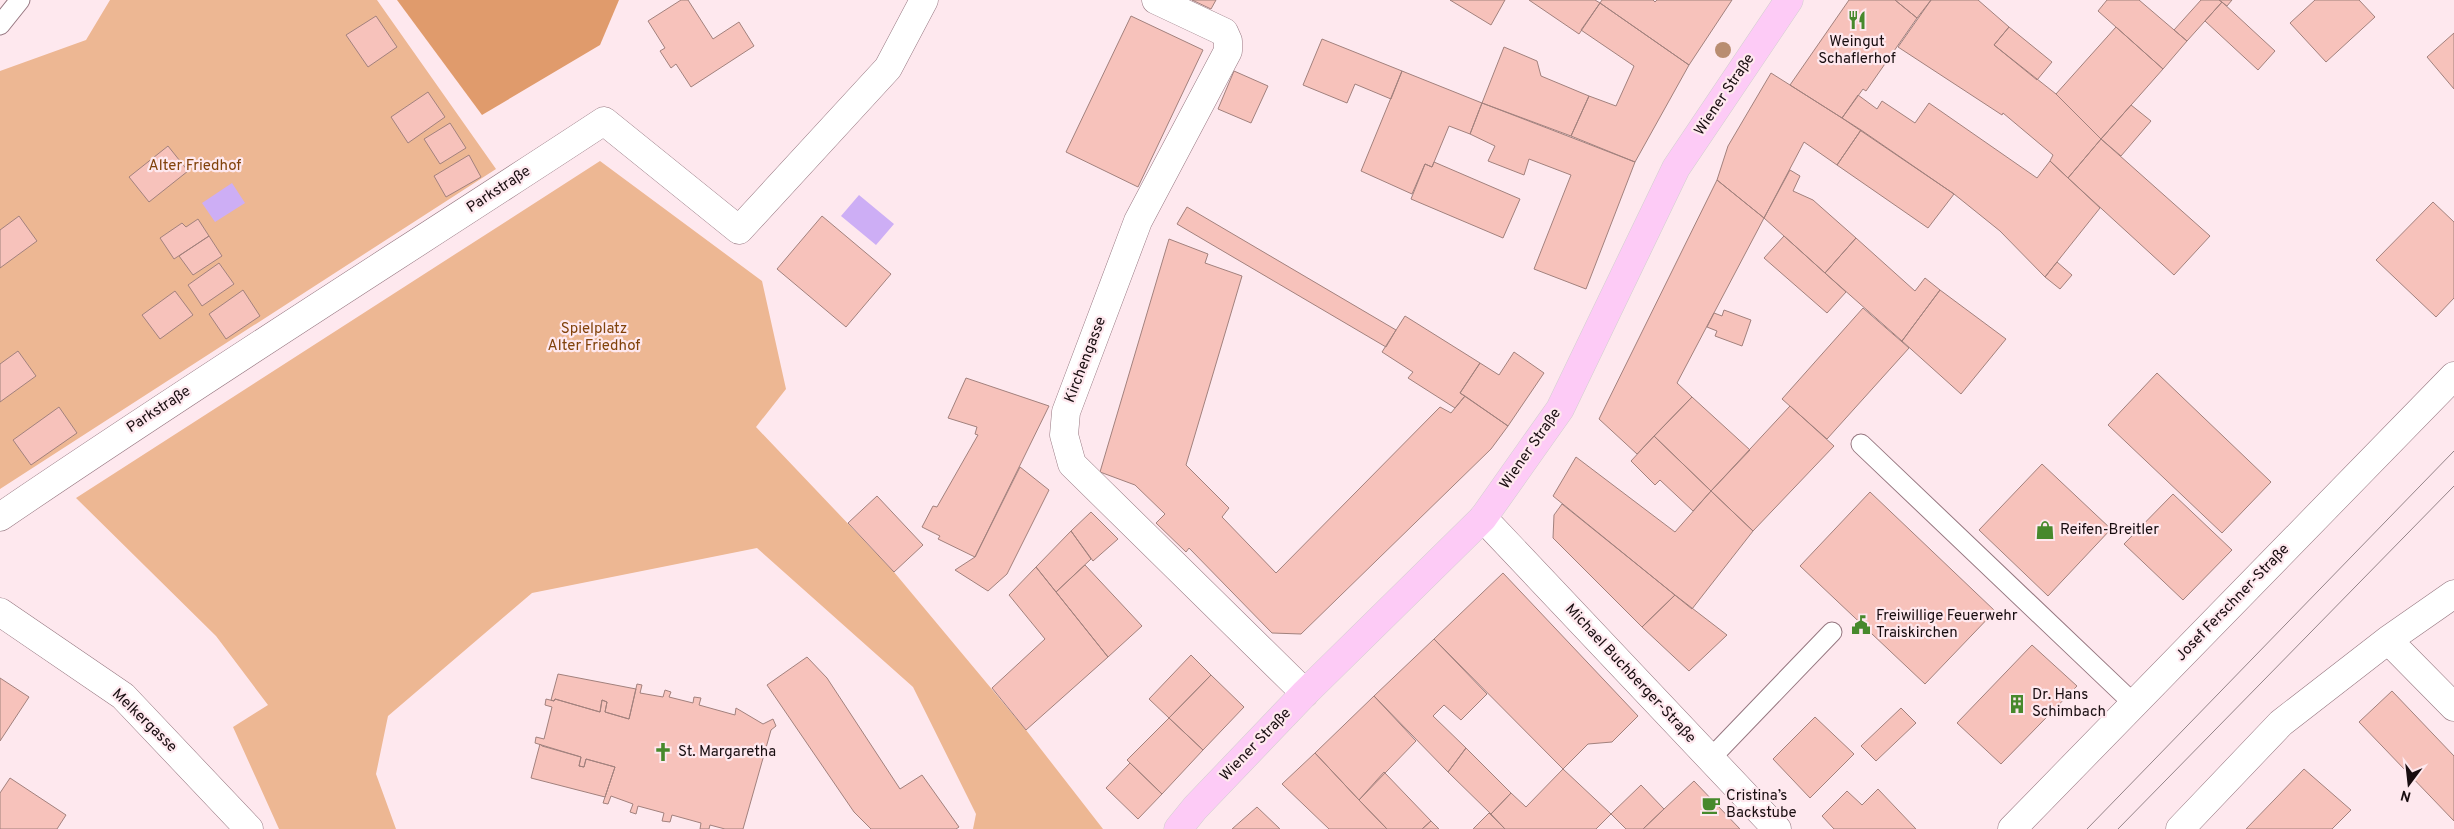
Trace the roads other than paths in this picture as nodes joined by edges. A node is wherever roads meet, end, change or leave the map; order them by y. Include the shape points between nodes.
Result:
1 (20, 0) edge
2 (924, 0) edge
3 (1156, 0) edge
4 (1782, 3) edge
5 (0, 25) edge
6 (2454, 376) edge
7 (1861, 444) dead end
8 (0, 517) edge
9 (1483, 518) junction
10 (2454, 594) edge
11 (0, 612) edge
12 (1832, 632) dead end
13 (2388, 640) junction
14 (1306, 693) junction
15 (2134, 704) junction
16 (2454, 707) edge
17 (1710, 759) junction
18 (250, 829) edge
19 (1178, 829) edge
20 (1777, 829) edge
21 (2012, 829) edge
22 (2180, 829) edge

1 - 5 lane
2 - 8 street, Parkstraße via 888,68 739,230 604,121
3 - 14 street, Kirchengasse via 1224,32 1228,51 1138,220 1066,412 1064,435 1072,464
4 - 9 main road, Wiener Straße via 1676,168 1560,410
6 - 15 street, Josef Ferschner-Straße
7 - 15 lane
9 - 14 main road, Wiener Straße
9 - 17 street, Michael Buchberger-Straße
10 - 13 street
11 - 18 street, Melkergasse via 123,696
12 - 17 lane
13 - 16 street
13 - 22 street via 2281,723
14 - 19 main road, Wiener Straße
15 - 21 street, Josef Ferschner-Straße
17 - 20 street, Michael Buchberger-Straße

